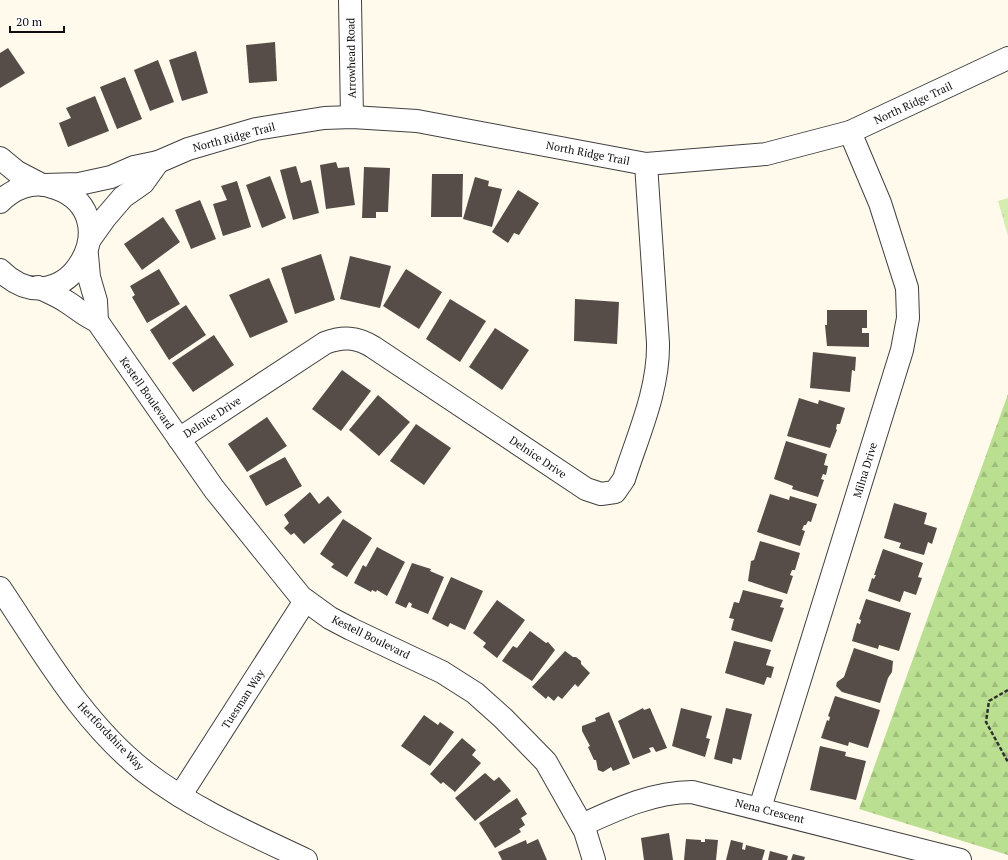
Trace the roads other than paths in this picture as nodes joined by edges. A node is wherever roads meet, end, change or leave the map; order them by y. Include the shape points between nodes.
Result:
1 (350, 0) edge
2 (1008, 58) edge
3 (352, 117) junction
4 (850, 132) junction
5 (0, 158) edge
6 (158, 162) junction
7 (646, 164) junction
8 (42, 184) junction
9 (0, 202) edge
10 (88, 247) junction
11 (0, 270) edge
12 (31, 286) junction
13 (0, 287) edge
14 (97, 321) junction
15 (179, 439) junction
16 (0, 588) edge
17 (306, 601) junction
18 (180, 796) junction
19 (760, 808) junction
20 (582, 825) junction
21 (306, 860) edge
22 (594, 860) edge
23 (960, 860) edge

1 - 3 street, Arrowhead Road
2 - 4 street, North Ridge Trail
3 - 6 street, North Ridge Trail via 324,118 256,129 188,149
3 - 7 street, North Ridge Trail via 417,121
4 - 7 street, North Ridge Trail via 766,154
4 - 19 street, Milna Drive via 880,203 898,256 907,288 908,318 902,350
5 - 8 street via 17,172
6 - 8 street, North Ridge Trail via 79,184
6 - 10 street via 143,183 123,197 104,218
7 - 15 street, Delnice Drive via 658,343 657,371 654,390 624,479 615,492 601,494 586,489 373,347 353,338 340,338 325,343
8 - 9 street, North Ridge Trail via 20,188
8 - 10 street via 59,188 73,197 83,209 89,224
10 - 12 street via 79,268 67,279 53,285
10 - 14 street via 89,277 96,301
11 - 12 street, Kestell Boulevard via 8,278
12 - 13 street
12 - 14 street, Kestell Boulevard via 55,295
14 - 15 street, Kestell Boulevard
15 - 17 street, Kestell Boulevard via 256,543
16 - 18 street, Hertfordshire Way via 82,710 138,765
17 - 18 street, Tuesman Way
17 - 20 street, Kestell Boulevard via 330,618 442,672 475,693 504,718 546,762
18 - 21 street, Hertfordshire Way via 220,819
19 - 20 street, Nena Crescent via 692,792 675,792 653,797
19 - 23 street, Nena Crescent
20 - 22 street, Kestell Boulevard

